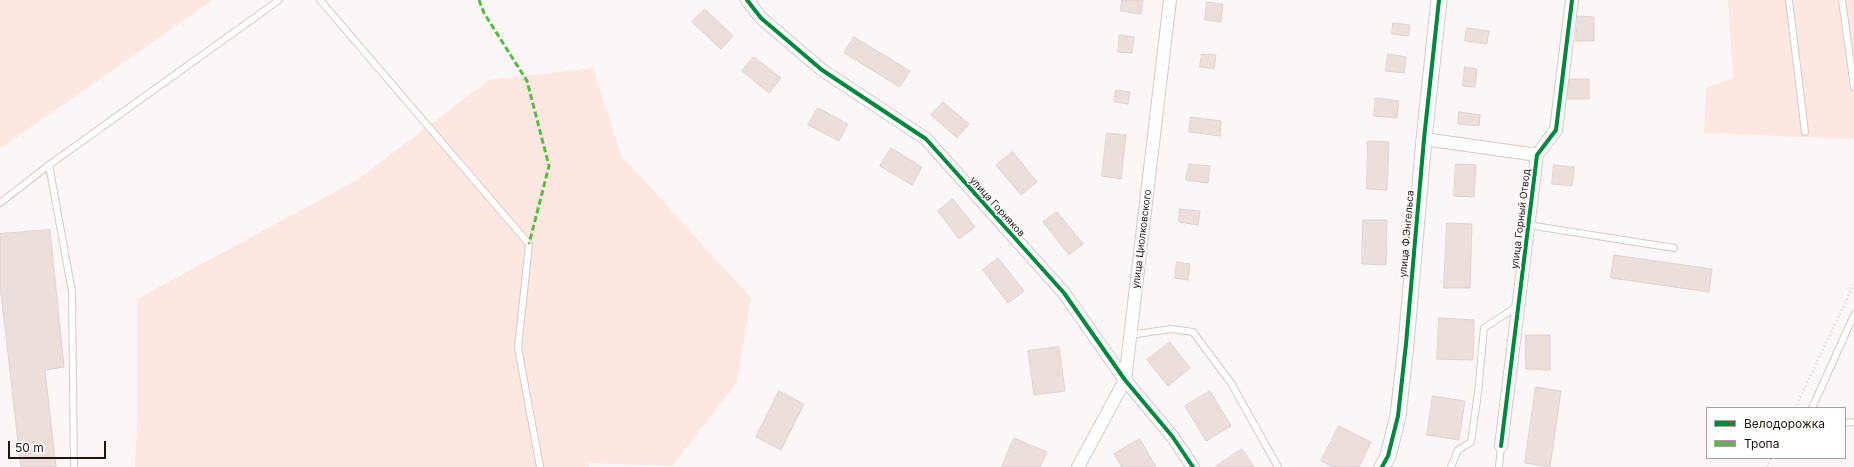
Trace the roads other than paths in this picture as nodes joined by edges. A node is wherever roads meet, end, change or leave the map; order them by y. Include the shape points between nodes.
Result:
1 (279, 0) edge
2 (320, 0) edge
3 (747, 0) edge
4 (1170, 0) edge
5 (1439, 0) edge
6 (1572, 0) edge
7 (1790, 0) edge
8 (1842, 0) edge
9 (1854, 87) edge
10 (1805, 132) dead end
11 (1424, 139) junction
12 (1538, 155) junction
13 (49, 165) junction
14 (0, 203) edge
15 (1528, 225) junction
16 (1674, 248) dead end
17 (1518, 305) junction
18 (1854, 315) edge
19 (1130, 335) junction
20 (1125, 380) junction
21 (1812, 407) edge
22 (1501, 446) joint
23 (74, 465) dead end
24 (540, 467) edge
25 (1078, 467) edge
26 (1193, 467) edge
27 (1278, 467) edge
28 (1382, 467) edge
29 (1451, 467) edge
30 (1499, 467) edge

1 - 13 lane
2 - 24 lane via 529,244 518,348
3 - 20 street, улица Горняков via 761,18 822,70 926,139 1064,293
4 - 19 street, улица Циолковского
5 - 11 street, улица Ф.Энгельса
6 - 12 street, улица Горный Отвод via 1556,130
7 - 10 lane
8 - 9 lane
11 - 12 street
11 - 28 street, улица Ф.Энгельса via 1398,416 1388,456
12 - 15 street, улица Горный Отвод
13 - 14 lane
13 - 23 lane via 72,292
15 - 16 lane
15 - 17 street, улица Горный Отвод
17 - 22 street, улица Горный Отвод
17 - 29 lane via 1484,328 1471,442 1458,450
18 - 21 lane
19 - 20 street, улица Циолковского
19 - 27 lane via 1171,329 1193,332 1231,383
20 - 25 street, улица Циолковского
20 - 26 street, улица Горняков via 1172,436
22 - 30 lane

